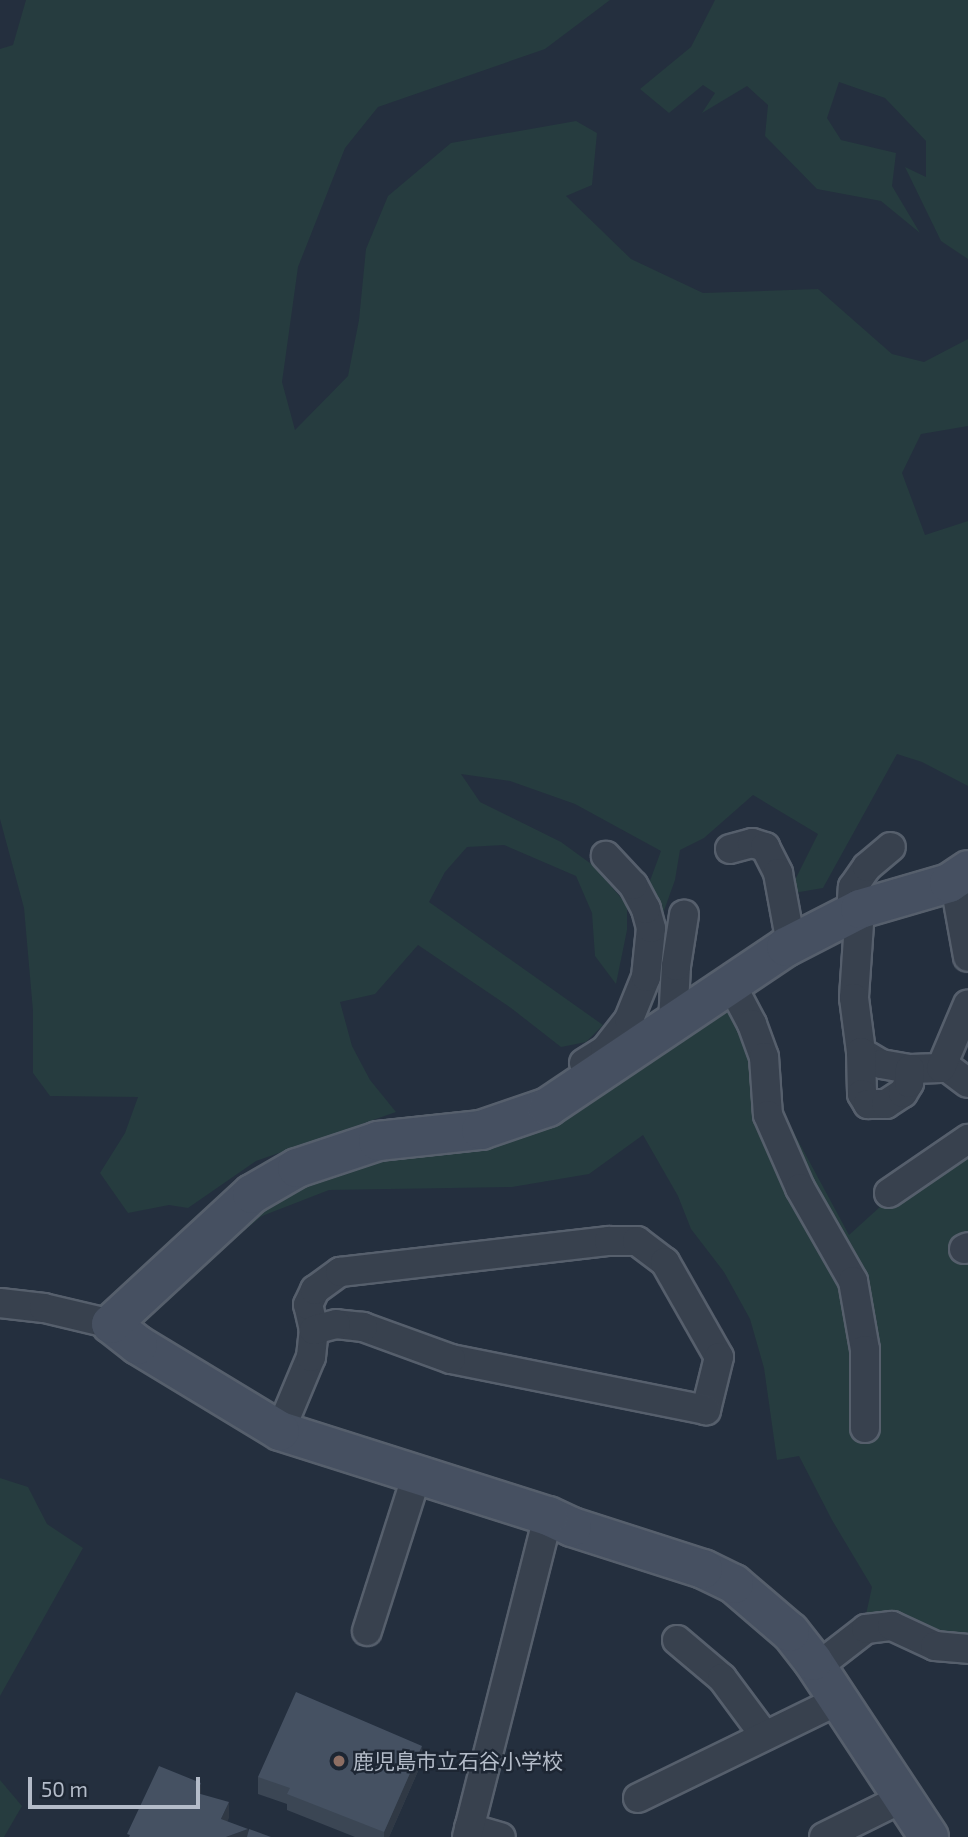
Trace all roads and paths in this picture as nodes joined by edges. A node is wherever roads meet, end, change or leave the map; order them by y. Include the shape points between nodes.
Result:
1 (891, 847) dead end
2 (730, 849) dead end
3 (607, 856) dead end
4 (961, 875) edge
5 (855, 911) junction
6 (684, 915) dead end
7 (791, 944) junction
8 (968, 957) edge
9 (731, 984) junction
10 (968, 1004) edge
11 (673, 1023) junction
12 (861, 1052) junction
13 (941, 1068) junction
14 (910, 1069) junction
15 (968, 1083) edge
16 (538, 1110) junction
17 (968, 1139) edge
18 (889, 1193) dead end
19 (0, 1303) edge
20 (111, 1324) junction
21 (314, 1330) junction
22 (865, 1428) dead end
23 (280, 1431) junction
24 (417, 1475) junction
25 (548, 1516) junction
26 (367, 1631) dead end
27 (677, 1640) dead end
28 (968, 1649) edge
29 (817, 1667) junction
30 (839, 1700) junction
31 (765, 1736) junction
32 (638, 1798) dead end
33 (903, 1798) junction
34 (468, 1833) edge
35 (501, 1837) edge
36 (824, 1837) edge
37 (929, 1837) edge

1 - 5 street via 867,867 853,887
2 - 7 street via 751,843 765,847 778,873
3 - 16 street via 633,885 646,909 651,928 646,977 629,1019 605,1050 548,1086
4 - 5 street
4 - 8 street
5 - 7 street
5 - 12 street via 854,998
6 - 11 street
7 - 9 street
9 - 11 street
9 - 22 street via 764,1058 768,1115 800,1188 853,1281 865,1350
10 - 13 street
11 - 16 street
12 - 14 street via 881,1064
12 - 14 street via 862,1094 868,1104 886,1104 903,1093
13 - 14 street
13 - 15 street
16 - 20 street via 481,1130 378,1141 297,1168 252,1194
17 - 18 street
19 - 20 street
20 - 23 street
21 - 21 street via 308,1305 315,1290 340,1272 638,1241 665,1262 719,1357 706,1410 451,1359 363,1327 336,1324
21 - 23 street via 311,1357
23 - 24 street
24 - 25 street
24 - 26 street
25 - 29 street via 734,1584 790,1632
25 - 34 street
27 - 31 street via 722,1678
28 - 29 street via 935,1646 892,1626 866,1629
29 - 30 street
30 - 31 street
30 - 33 street
31 - 32 street
33 - 36 street
33 - 37 street
34 - 35 street

